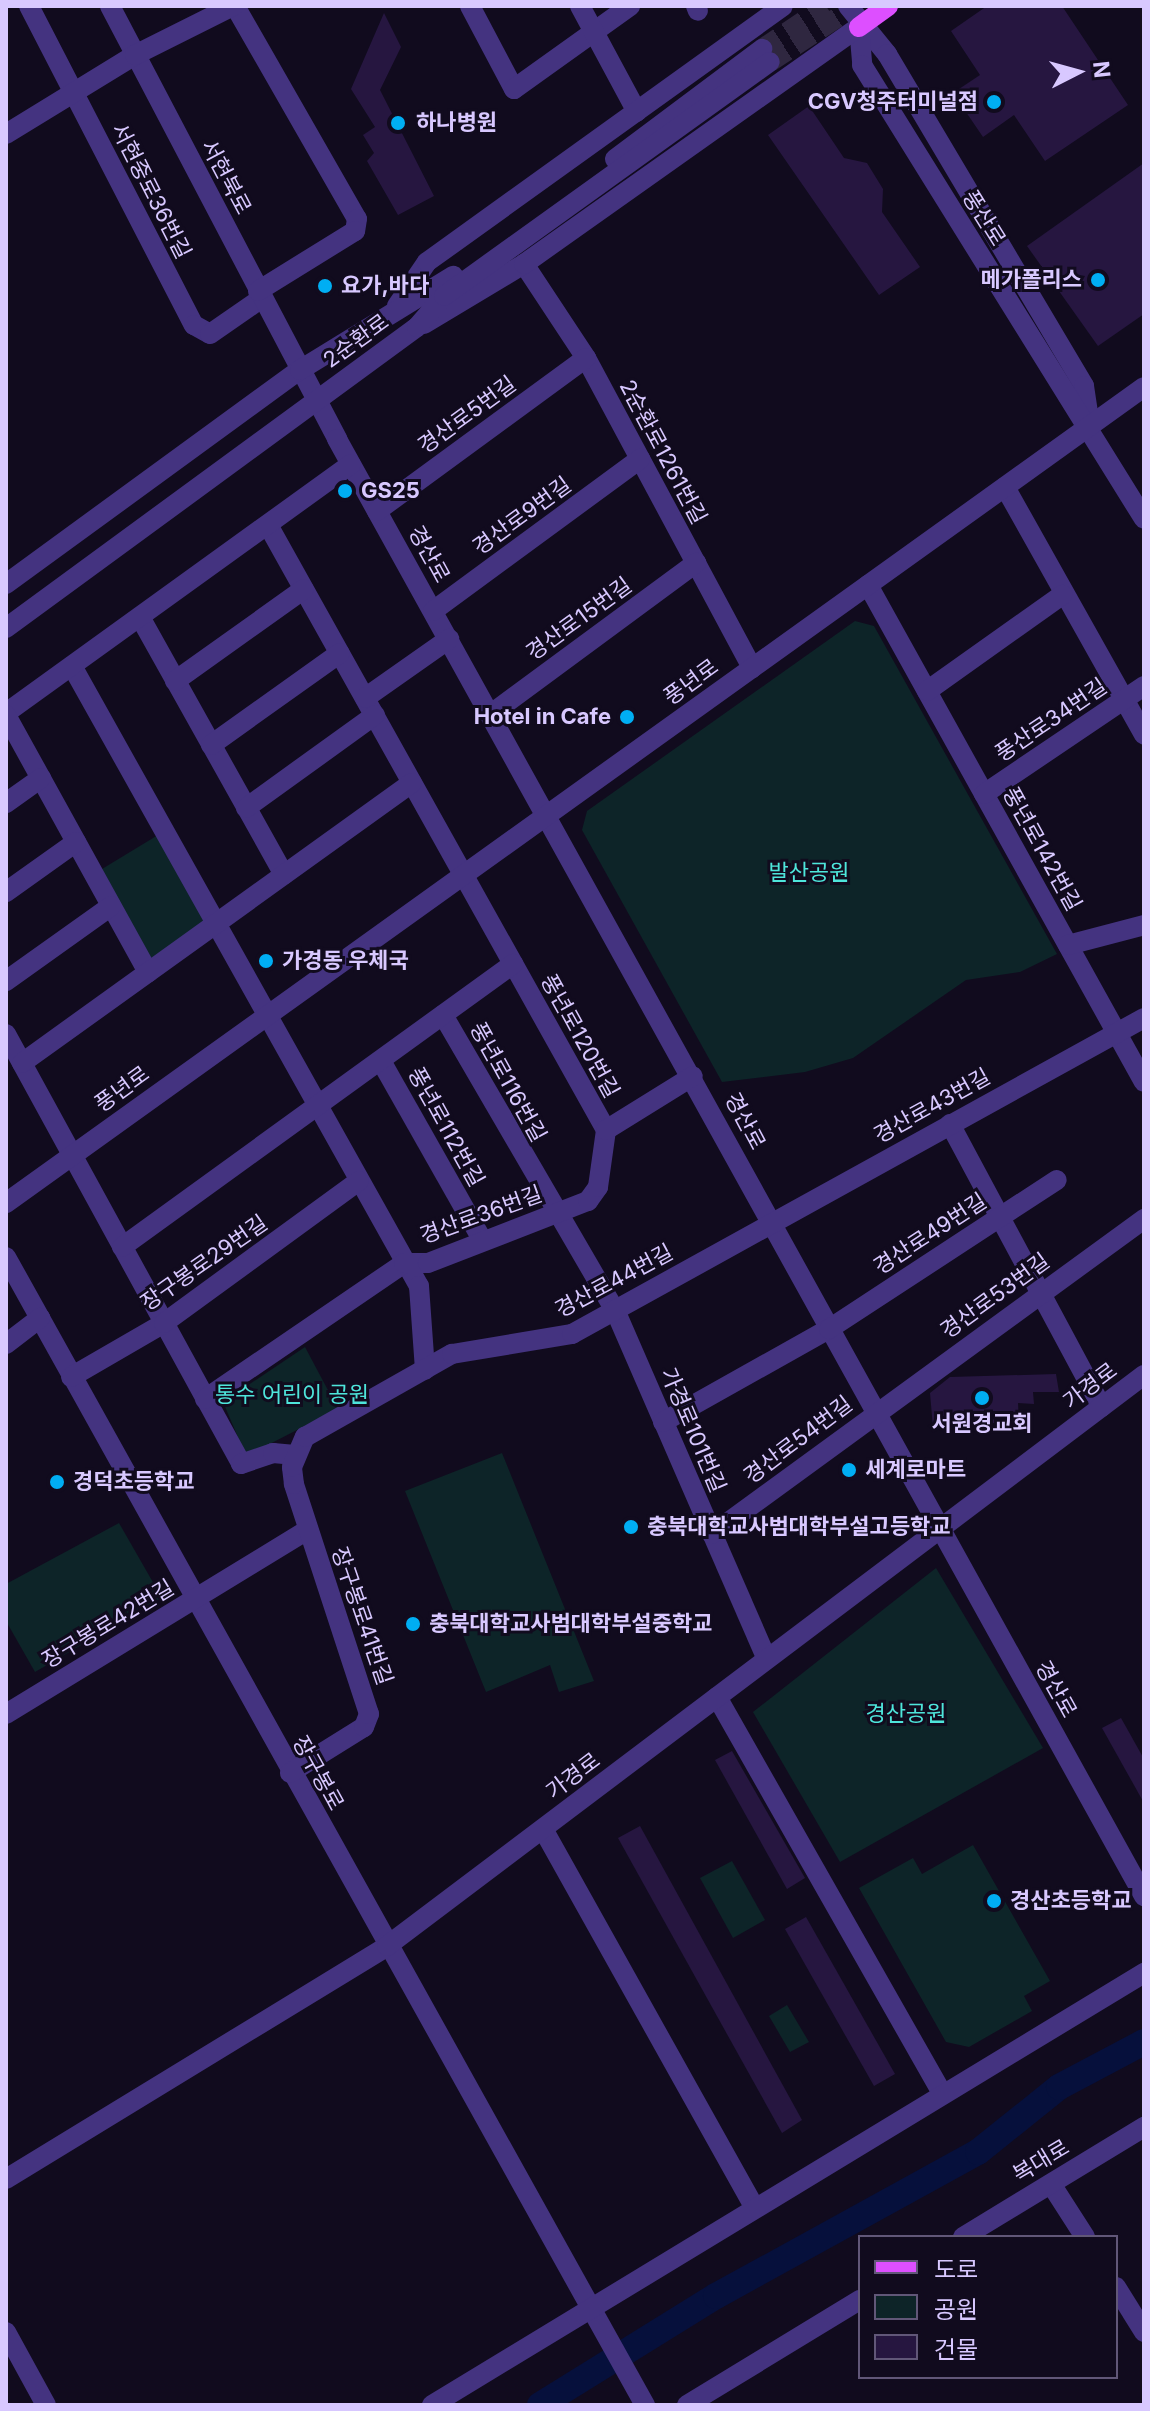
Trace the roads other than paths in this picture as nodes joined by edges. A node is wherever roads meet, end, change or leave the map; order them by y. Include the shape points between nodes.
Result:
1 (29, 6) edge
2 (110, 6) edge
3 (234, 6) edge
4 (470, 6) edge
5 (580, 6) edge
6 (630, 6) edge
7 (783, 6) edge
8 (848, 6) edge
9 (888, 6) edge
10 (859, 27) junction
11 (594, 34) junction
12 (135, 55) junction
13 (74, 94) junction
14 (637, 112) junction
15 (6, 134) edge
16 (524, 264) junction
17 (260, 294) junction
18 (397, 306) junction
19 (417, 327) junction
20 (586, 358) junction
21 (300, 370) junction
22 (1144, 387) edge
23 (316, 400) junction
24 (1090, 426) junction
25 (640, 459) junction
26 (351, 464) junction
27 (1005, 487) junction
28 (377, 511) junction
29 (1144, 519) edge
30 (268, 525) junction
31 (696, 563) junction
32 (6, 584) edge
33 (868, 585) junction
34 (304, 589) junction
35 (1062, 595) junction
36 (433, 611) junction
37 (140, 617) junction
38 (6, 628) edge
39 (449, 639) junction
40 (340, 653) junction
41 (72, 666) junction
42 (752, 668) junction
43 (175, 681) junction
44 (1144, 686) edge
45 (927, 691) junction
46 (1124, 700) junction
47 (370, 706) junction
48 (6, 714) edge
49 (491, 714) junction
50 (1144, 735) edge
51 (211, 745) junction
52 (41, 778) junction
53 (412, 783) junction
54 (984, 794) junction
55 (6, 803) edge
56 (246, 808) junction
57 (547, 814) junction
58 (76, 842) junction
59 (463, 874) junction
60 (284, 875) junction
61 (7, 891) edge
62 (111, 906) junction
63 (216, 924) junction
64 (1144, 925) edge
65 (1068, 945) junction
66 (513, 964) junction
67 (148, 972) junction
68 (6, 981) edge
69 (266, 1015) junction
70 (443, 1015) junction
71 (1144, 1018) edge
72 (1116, 1031) junction
73 (6, 1034) edge
74 (381, 1061) junction
75 (22, 1063) junction
76 (693, 1076) junction
77 (1144, 1082) edge
78 (317, 1106) junction
79 (950, 1124) junction
80 (606, 1130) junction
81 (72, 1155) junction
82 (1057, 1180) dead end
83 (359, 1181) junction
84 (6, 1203) edge
85 (554, 1214) junction
86 (1000, 1217) junction
87 (1144, 1219) edge
88 (772, 1223) junction
89 (483, 1241) junction
90 (122, 1247) junction
91 (6, 1257) edge
92 (404, 1263) junction
93 (1041, 1293) junction
94 (615, 1310) junction
95 (40, 1318) junction
96 (164, 1323) junction
97 (829, 1329) junction
98 (6, 1344) edge
99 (425, 1370) junction
100 (1144, 1375) edge
101 (71, 1377) junction
102 (205, 1399) junction
103 (1102, 1407) junction
104 (874, 1413) junction
105 (663, 1422) junction
106 (295, 1455) junction
107 (937, 1527) junction
108 (308, 1530) junction
109 (712, 1534) junction
110 (194, 1599) junction
111 (766, 1658) junction
112 (717, 1697) junction
113 (6, 1714) edge
114 (290, 1773) junction
115 (543, 1829) junction
116 (1144, 1896) edge
117 (387, 1946) junction
118 (1144, 1973) edge
119 (941, 2092) junction
120 (1144, 2127) edge
121 (6, 2179) edge
122 (1051, 2184) junction
123 (754, 2206) junction
124 (966, 2235) edge
125 (1084, 2235) edge
126 (1118, 2290) edge
127 (858, 2301) edge
128 (589, 2310) junction
129 (6, 2332) edge
130 (1144, 2332) edge
131 (644, 2403) edge
132 (46, 2405) edge
133 (432, 2405) edge
134 (687, 2405) edge

1 - 13 street, 서현중로36번길
2 - 12 street, 서현북로
3 - 12 street
3 - 17 street via 357,219 345,238
4 - 11 street via 514,89
5 - 11 street
6 - 11 street
7 - 14 street
8 - 10 street, 풍산로
9 - 10 main road
10 - 16 street
10 - 24 street, 풍산로 via 887,54 1084,386
11 - 14 street
12 - 13 street
12 - 17 street, 서현북로
13 - 15 street
13 - 17 street, 서현중로36번길 via 194,325 210,334
14 - 18 street via 427,262
16 - 19 street
16 - 20 street, 2순환로1261번길
17 - 21 street, 서현북로
18 - 19 street, 2순환로 via 437,287 766,56 444,296
18 - 21 street, 2순환로
19 - 23 street, 2순환로
20 - 25 street, 2순환로1261번길
20 - 28 street, 경산로5번길
21 - 23 street, 경산로
21 - 32 street, 2순환로
22 - 24 street, 풍년로
23 - 26 street, 경산로
23 - 38 street, 2순환로
24 - 27 street, 풍년로
24 - 29 street, 풍산로
25 - 31 street, 2순환로1261번길
25 - 36 street, 경산로9번길
26 - 28 street, 경산로
26 - 30 street
27 - 33 street, 풍년로
27 - 35 street
28 - 36 street, 경산로
30 - 34 street, 풍년로120번길
30 - 37 street
31 - 42 street, 2순환로1261번길
31 - 49 street, 경산로15번길
33 - 42 street, 풍년로
33 - 45 street, 풍년로142번길
34 - 40 street, 풍년로120번길
34 - 43 street
35 - 45 street
35 - 46 street
36 - 39 street, 경산로
37 - 41 street
37 - 43 street
39 - 47 street
39 - 49 street, 경산로
40 - 47 street, 풍년로120번길
40 - 51 street
41 - 48 street
41 - 63 street
42 - 57 street, 풍년로
43 - 51 street
44 - 46 street, 풍산로34번길
45 - 54 street, 풍년로142번길
46 - 50 street
46 - 54 street, 풍산로34번길
47 - 53 street, 풍년로120번길
47 - 56 street via 305,765
48 - 52 street
49 - 57 street, 경산로
51 - 56 street
52 - 55 street
52 - 58 street
53 - 59 street, 풍년로120번길
53 - 60 street
54 - 65 street, 풍년로142번길
56 - 60 street
57 - 59 street, 풍년로
57 - 76 street, 경산로
58 - 61 street
58 - 62 street
59 - 66 street, 풍년로120번길
59 - 69 street, 풍년로
60 - 63 street
62 - 67 street
62 - 68 street
63 - 67 street
63 - 69 street
64 - 65 street
65 - 72 street, 풍년로142번길
66 - 70 street, 풍년로120번길
66 - 80 street, 풍년로120번길
67 - 75 street
69 - 78 street
69 - 81 street, 풍년로
70 - 74 street, 풍년로112번길
70 - 85 street, 풍년로116번길
71 - 72 street, 경산로43번길
72 - 77 street, 풍년로142번길
72 - 79 street, 경산로43번길
73 - 75 street
74 - 78 street
74 - 89 street, 풍년로112번길
75 - 81 street
76 - 80 street
76 - 88 street, 경산로
78 - 83 street
78 - 90 street
79 - 86 street
79 - 88 street, 경산로43번길
80 - 85 street, 경산로36번길 via 596,1195
81 - 84 street, 풍년로
81 - 90 street
82 - 86 street, 경산로49번길
83 - 92 street
83 - 96 street, 장구봉로29번길
85 - 89 street, 경산로36번길
85 - 94 street, 풍년로116번길
86 - 93 street
86 - 97 street, 경산로49번길
87 - 93 street, 경산로53번길
88 - 94 street, 경산로44번길
88 - 97 street, 경산로
89 - 92 street, 경산로36번길 via 428,1263
90 - 96 street
91 - 95 street, 장구봉로
92 - 99 street via 419,1286
92 - 102 street, 경산로36번길
93 - 103 street
93 - 104 street, 경산로53번길
94 - 99 street, 경산로44번길 via 572,1334 452,1354
94 - 105 street, 가경로101번길
95 - 98 street
95 - 101 street, 장구봉로
96 - 101 street, 장구봉로29번길
96 - 102 street
97 - 104 street, 경산로
97 - 105 street, 경산로49번길
99 - 106 street via 305,1437
100 - 103 street, 가경로
101 - 110 street, 장구봉로
102 - 106 street via 241,1464 273,1453
103 - 107 street, 가경로
104 - 107 street, 경산로
104 - 109 street, 경산로54번길
105 - 109 street, 가경로101번길
106 - 108 street, 장구봉로41번길 via 294,1484
107 - 111 street, 가경로
107 - 116 street, 경산로
108 - 110 street, 장구봉로41번길
108 - 114 street, 장구봉로41번길 via 369,1714 364,1727
109 - 111 street, 가경로101번길
110 - 113 street, 장구봉로42번길
110 - 114 street, 장구봉로
111 - 112 street, 가경로
112 - 115 street, 가경로
112 - 119 street
114 - 117 street, 장구봉로
115 - 117 street, 가경로
115 - 123 street
117 - 121 street, 가경로
117 - 128 street, 장구봉로
118 - 119 street
119 - 123 street
120 - 122 street, 복대로
122 - 124 street, 복대로
122 - 125 street
123 - 128 street
126 - 130 street
127 - 134 street
128 - 131 street, 장구봉로
128 - 133 street
129 - 132 street

